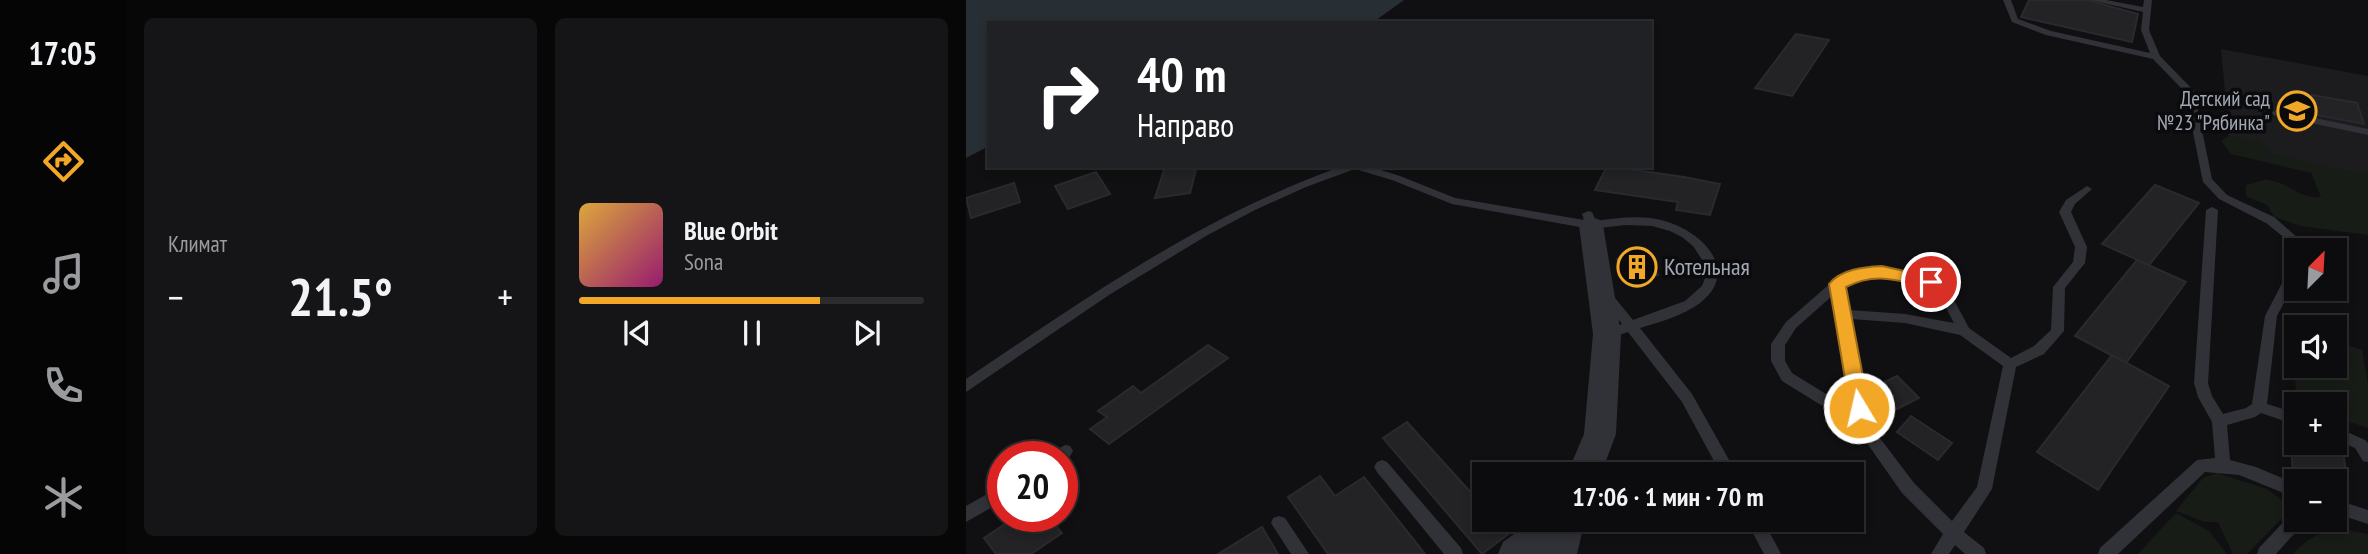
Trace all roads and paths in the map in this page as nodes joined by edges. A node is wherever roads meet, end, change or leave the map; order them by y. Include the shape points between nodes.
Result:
1 (2007, 0) edge
2 (2094, 0) edge
3 (2147, 5) edge
4 (2156, 57) junction
5 (2276, 113) dead end
6 (2368, 132) edge
7 (1349, 168) edge
8 (1366, 168) edge
9 (2087, 189) dead end
10 (2212, 210) dead end
11 (1590, 220) junction
12 (2292, 238) edge
13 (1837, 284) junction
14 (2284, 291) edge
15 (1844, 314) junction
16 (1618, 330) junction
17 (1964, 331) junction
18 (2010, 364) junction
19 (966, 386) edge
20 (2259, 407) junction
21 (2284, 415) edge
22 (2218, 421) junction
23 (1860, 422) junction
24 (2347, 438) edge
25 (2368, 456) edge
26 (1589, 462) edge
27 (1722, 462) edge
28 (2223, 463) junction
29 (1382, 467) dead end
30 (2284, 486) edge
31 (987, 502) edge
32 (2347, 510) edge
33 (966, 515) edge
34 (2368, 517) edge
35 (1279, 523) dead end
36 (1544, 532) edge
37 (1565, 532) edge
38 (1761, 532) edge
39 (2286, 532) edge
40 (1953, 533) junction
41 (1301, 554) edge
42 (1455, 554) edge
43 (1516, 554) edge
44 (1559, 554) edge
45 (1773, 554) edge
46 (1939, 554) edge
47 (1978, 554) edge
48 (2106, 554) edge
49 (2265, 554) edge

1 - 4 lane via 2015,20 2049,33
2 - 3 lane
3 - 4 lane via 2145,30
4 - 12 lane via 2189,90 2212,188 2270,220
5 - 6 lane
7 - 19 lane via 1285,190 1172,250
8 - 11 lane via 1452,201
9 - 18 lane via 2065,212 2081,247 2079,263 2059,287 2057,331 2039,351
10 - 22 lane via 2201,383
11 - 16 street via 1601,290
11 - 16 lane via 1660,223 1677,229 1706,253 1713,267 1712,282 1685,308
13 - 15 lane
13 - 17 lane via 1861,273 1882,272 1931,282 1943,290
13 - 23 lane via 1791,325 1778,344 1778,361 1787,377
14 - 20 lane via 2271,316
15 - 17 lane via 1903,317
15 - 23 lane
16 - 26 street via 1600,433
16 - 27 lane via 1687,398
17 - 18 lane
18 - 40 lane via 1984,489
20 - 21 lane
20 - 22 lane
22 - 28 lane
23 - 40 lane via 1908,488
24 - 25 lane via 2360,444
28 - 30 lane
28 - 48 lane via 2202,465
29 - 42 lane
31 - 33 lane
32 - 34 lane
35 - 41 lane
36 - 43 street
37 - 44 street
38 - 45 lane
39 - 49 lane
40 - 46 lane
40 - 47 lane

